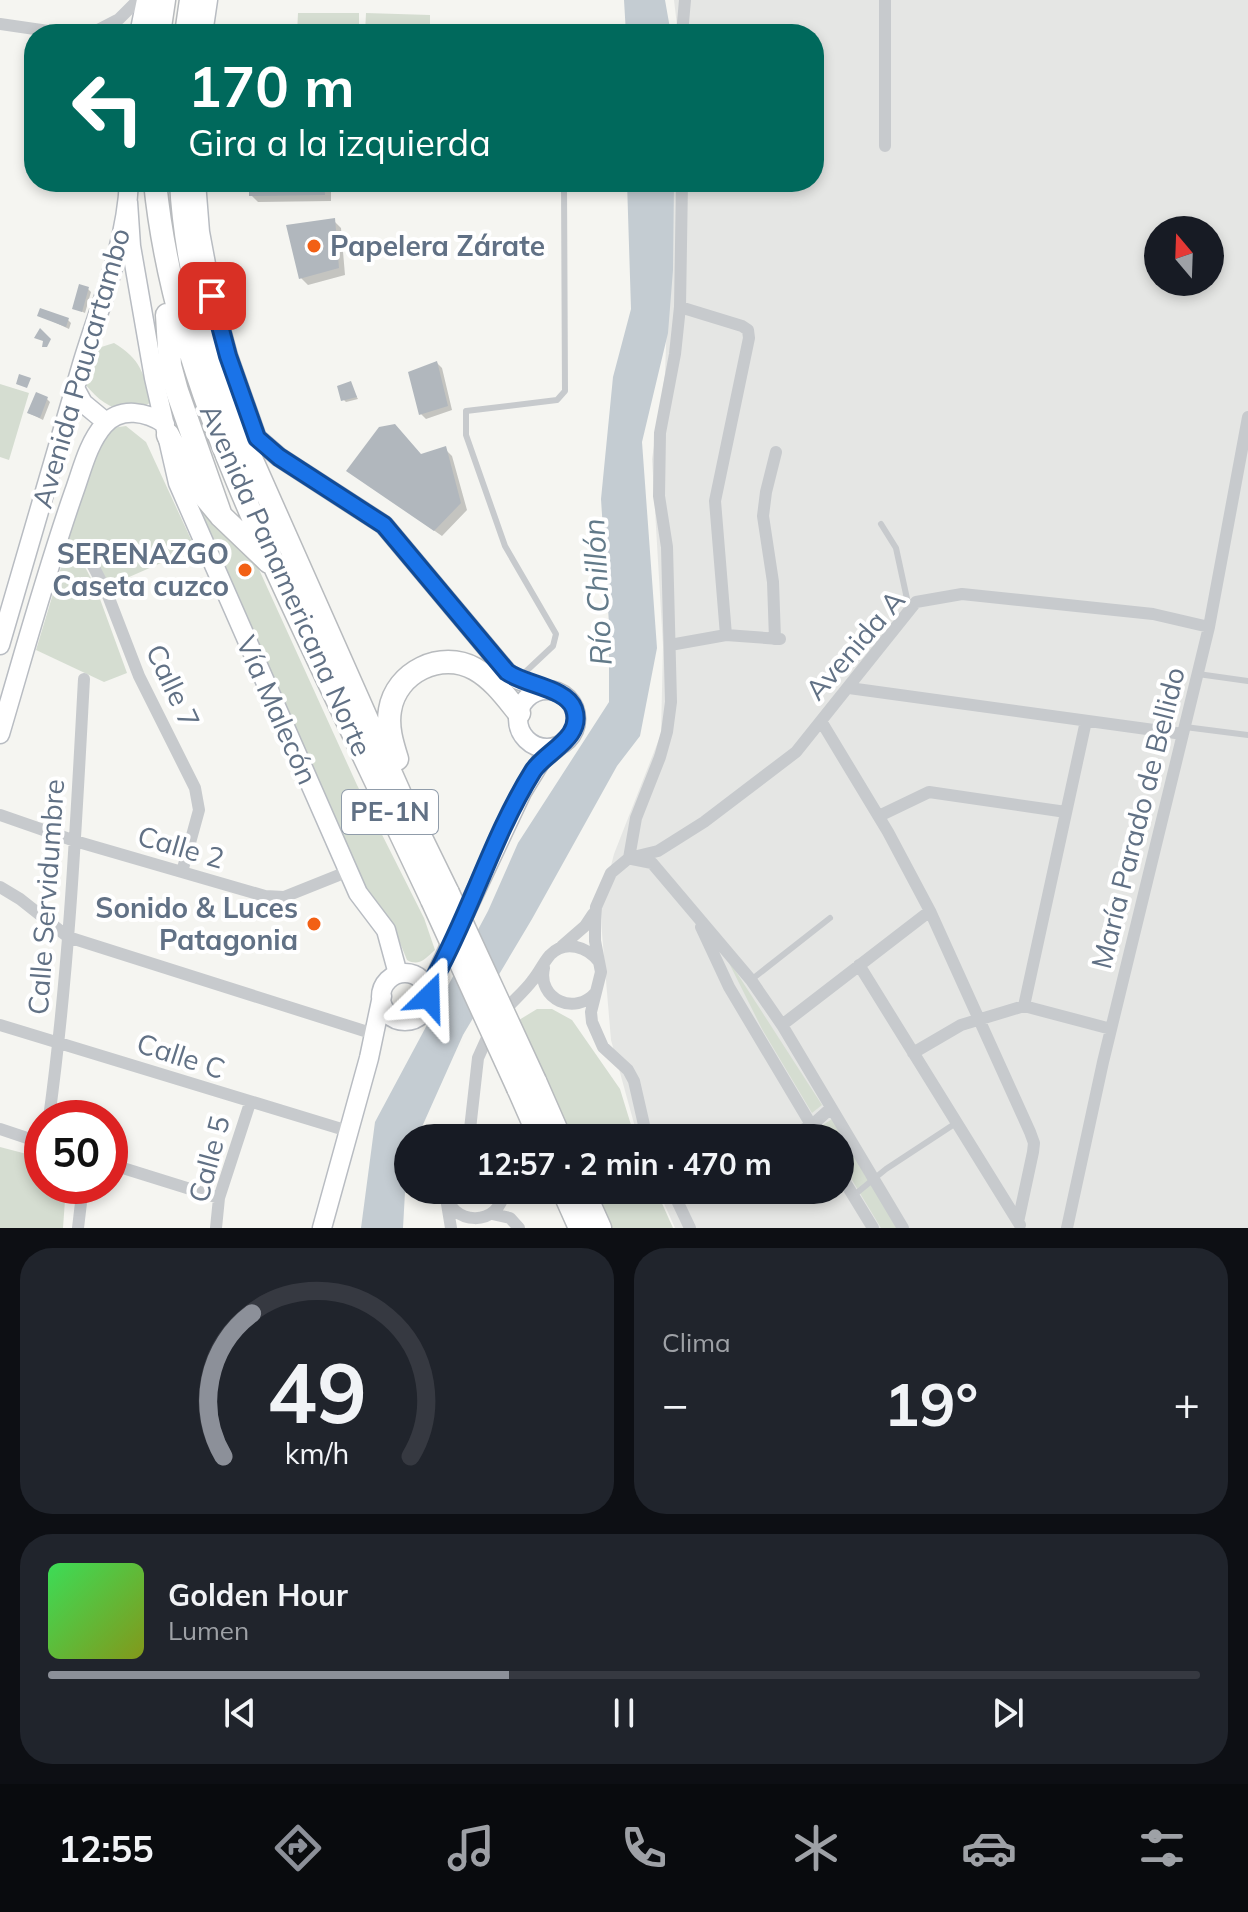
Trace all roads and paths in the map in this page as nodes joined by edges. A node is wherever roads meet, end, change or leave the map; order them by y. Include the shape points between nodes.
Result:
1 (138, 0) edge
2 (146, 0) edge
3 (164, 0) edge
4 (191, 0) edge
5 (208, 0) edge
6 (685, 0) edge
7 (885, 0) edge
8 (0, 24) edge
9 (109, 24) edge
10 (141, 24) edge
11 (160, 24) edge
12 (187, 24) edge
13 (204, 24) edge
14 (683, 24) edge
15 (24, 27) edge
16 (885, 146) dead end
17 (128, 192) edge
18 (156, 192) edge
19 (182, 192) edge
20 (197, 192) edge
21 (564, 192) edge
22 (682, 192) edge
23 (128, 202) junction
24 (158, 214) junction
25 (680, 307) junction
26 (75, 388) junction
27 (1248, 417) edge
28 (106, 422) junction
29 (166, 430) junction
30 (257, 438) junction
31 (776, 452) dead end
32 (221, 516) junction
33 (881, 524) dead end
34 (56, 546) junction
35 (23, 568) junction
36 (276, 569) junction
37 (47, 575) junction
38 (909, 611) junction
39 (1209, 627) junction
40 (726, 635) junction
41 (331, 636) junction
42 (0, 645) edge
43 (670, 645) junction
44 (1198, 674) junction
45 (84, 679) dead end
46 (518, 680) junction
47 (1248, 681) edge
48 (849, 688) junction
49 (548, 690) junction
50 (519, 713) junction
51 (821, 721) junction
52 (1086, 721) junction
53 (1184, 730) junction
54 (0, 734) edge
55 (523, 735) junction
56 (1248, 735) edge
57 (565, 741) junction
58 (522, 792) junction
59 (404, 803) junction
60 (1066, 812) junction
61 (0, 815) edge
62 (879, 816) junction
63 (75, 841) junction
64 (629, 858) junction
65 (349, 871) junction
66 (182, 872) junction
67 (0, 887) edge
68 (440, 896) junction
69 (596, 907) junction
70 (690, 907) junction
71 (930, 911) junction
72 (830, 918) dead end
73 (68, 937) junction
74 (558, 949) junction
75 (443, 961) junction
76 (599, 962) junction
77 (545, 964) junction
78 (859, 965) junction
79 (402, 974) junction
80 (751, 980) junction
81 (598, 990) junction
82 (382, 996) junction
83 (429, 997) junction
84 (515, 1000) junction
85 (555, 1000) junction
86 (1024, 1006) junction
87 (413, 1019) junction
88 (980, 1019) junction
89 (0, 1025) edge
90 (782, 1025) junction
91 (1111, 1029) junction
92 (374, 1034) junction
93 (59, 1042) junction
94 (913, 1053) junction
95 (369, 1058) junction
96 (527, 1085) junction
97 (51, 1100) edge
98 (250, 1103) junction
99 (831, 1108) junction
100 (956, 1123) junction
101 (471, 1124) edge
102 (537, 1124) edge
103 (551, 1124) edge
104 (644, 1124) edge
105 (810, 1124) edge
106 (813, 1124) edge
107 (0, 1129) edge
108 (348, 1131) junction
109 (24, 1137) edge
110 (128, 1170) edge
111 (873, 1179) junction
112 (854, 1195) edge
113 (219, 1198) junction
114 (854, 1198) edge
115 (81, 1204) edge
116 (447, 1204) edge
117 (451, 1204) edge
118 (500, 1204) edge
119 (569, 1204) edge
120 (589, 1204) edge
121 (679, 1204) edge
122 (492, 1214) junction
123 (468, 1224) edge
124 (1020, 1225) edge
125 (78, 1228) edge
126 (216, 1228) edge
127 (322, 1228) edge
128 (451, 1228) edge
129 (519, 1228) edge
130 (580, 1228) edge
131 (600, 1228) edge
132 (690, 1228) edge
133 (873, 1228) edge
134 (903, 1228) edge
135 (1067, 1228) edge

1 - 9 street
2 - 10 main road
3 - 11 highway
4 - 12 highway
5 - 13 main road
6 - 14 street
7 - 16 street
8 - 15 street
17 - 23 main road, Avenida Paucartambo
18 - 24 highway, Avenida Panamericana Norte / PE-1N
19 - 41 highway, Avenida Panamericana Norte / PE-1N via 194,280 231,413
20 - 30 main road via 212,296
21 - 46 lane via 565,391 557,400 466,411 466,435 505,546 556,634 553,646
22 - 25 street
23 - 26 main road, Avenida Paucartambo via 116,260
23 - 29 main road, Vía Malecón via 131,246
24 - 32 highway via 170,365
24 - 36 highway, Avenida Panamericana Norte / PE-1N via 186,341
25 - 40 street via 748,330 715,501
25 - 43 street via 660,433
26 - 28 main road via 83,403
26 - 35 main road, Avenida Paucartambo
27 - 39 street, María Parado de Bellido
28 - 29 main road, Avenida Paucartambo via 144,413
28 - 34 main road, Avenida Paucartambo via 94,438
29 - 32 highway via 191,480
29 - 65 main road, Vía Malecón via 178,483
30 - 41 highway via 288,509
30 - 46 main road via 384,525
31 - 40 street via 763,516 777,639
32 - 36 highway
33 - 38 lane via 896,548
34 - 37 main road, Avenida Paucartambo
34 - 66 street, Calle 7 via 88,556 195,788 199,810
35 - 37 main road
35 - 42 main road, Avenida Paucartambo
36 - 68 highway, Avenida Panamericana Norte / PE-1N
37 - 54 main road, Avenida Paucartambo
38 - 39 street, Avenida A via 916,602 962,594 1153,614
38 - 48 street, Avenida A
39 - 44 street, María Parado de Bellido
40 - 43 street
41 - 59 highway, Avenida Panamericana Norte / PE-1N
43 - 64 street via 667,732 636,818
44 - 47 lane
44 - 53 street, María Parado de Bellido
45 - 63 street, Calle Servidumbre
46 - 49 main road
48 - 51 street, Avenida A
48 - 52 street
49 - 50 main road via 526,699
49 - 57 main road via 564,695 574,709 574,726
50 - 55 main road
50 - 59 highway via 489,679 466,665 437,663 410,675 397,689 389,716
51 - 62 street
51 - 64 street, Avenida A via 796,752 704,822 658,851
52 - 53 street
52 - 60 street
53 - 56 lane
53 - 91 street, María Parado de Bellido
55 - 57 main road via 543,747
55 - 58 main road via 527,761
57 - 58 main road via 541,761
58 - 75 main road
59 - 68 highway, Avenida Panamericana Norte / PE-1N
60 - 62 street via 929,792
60 - 86 street
61 - 63 street, Calle 2
62 - 71 street
63 - 66 street, Calle 2
63 - 73 street, Calle Servidumbre
64 - 69 street via 611,873
64 - 70 street via 652,863
65 - 66 street, Calle 2 via 284,897
65 - 79 main road, Vía Malecón via 362,900 386,930
67 - 73 street
68 - 96 highway, Avenida Panamericana Norte / PE-1N, bridge
69 - 74 street via 585,926
69 - 76 street
70 - 80 street
70 - 105 street via 729,987
71 - 78 street
71 - 88 street
72 - 80 lane
73 - 92 street
73 - 93 street, Calle Servidumbre
74 - 76 street via 577,946
74 - 77 street
75 - 79 main road
75 - 83 main road
76 - 81 street
77 - 84 street
77 - 85 street via 544,984
78 - 90 street
78 - 94 street
79 - 82 main road via 386,983
79 - 83 main road via 413,974 425,983
80 - 90 street
81 - 85 street via 575,1005
81 - 104 street via 591,1012 595,1033 634,1081
82 - 87 main road via 391,1016
82 - 92 main road
83 - 87 main road via 424,1011
84 - 85 street via 538,995
84 - 101 street via 481,1047
86 - 88 street
86 - 91 street
87 - 95 main road via 382,1037
88 - 94 street
88 - 124 street via 1034,1143
89 - 93 street, Calle C
90 - 99 street
91 - 135 street, María Parado de Bellido
92 - 95 main road
93 - 97 street, Calle Servidumbre
93 - 98 street, Calle C
94 - 100 street
95 - 108 main road
96 - 102 highway, Avenida Panamericana Norte / PE-1N
96 - 103 highway, Avenida Panamericana Norte / PE-1N
98 - 108 street, Calle C
98 - 113 street, Calle 5
99 - 106 street
99 - 111 street
100 - 111 lane
100 - 124 street
107 - 109 street
108 - 127 main road
110 - 113 street
111 - 112 lane
111 - 134 street
113 - 126 street, Calle 5
114 - 133 street
115 - 125 street
116 - 128 street
117 - 123 street
118 - 122 street
119 - 130 highway
120 - 131 highway
121 - 132 street
122 - 123 street
122 - 129 street via 510,1218

